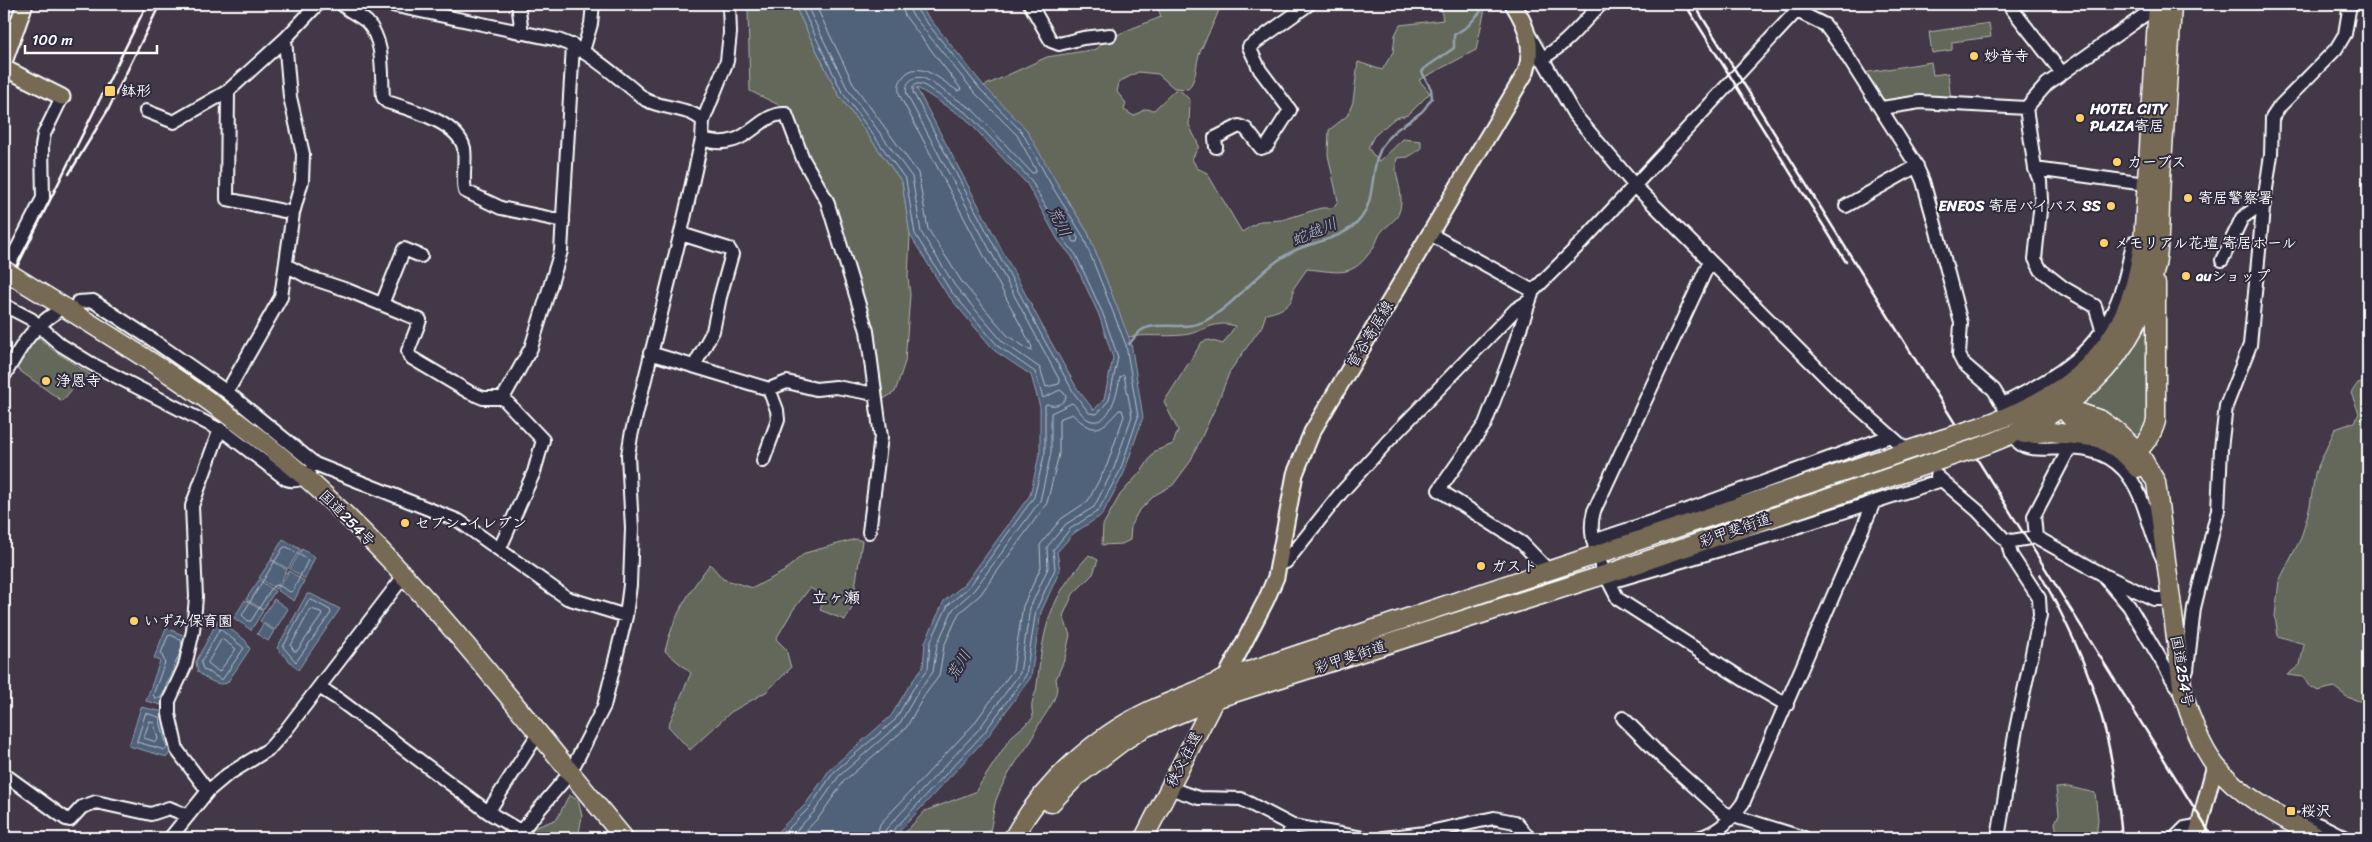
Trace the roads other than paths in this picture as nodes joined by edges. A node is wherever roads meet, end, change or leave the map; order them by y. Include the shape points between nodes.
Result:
1 (25, 4) edge
2 (318, 4) edge
3 (342, 4) edge
4 (387, 4) edge
5 (518, 4) edge
6 (593, 4) edge
7 (729, 4) edge
8 (1030, 4) edge
9 (1309, 4) edge
10 (1514, 4) edge
11 (1602, 4) edge
12 (2012, 4) edge
13 (2162, 4) edge
14 (2350, 4) edge
15 (1796, 6) edge
16 (522, 33) junction
17 (1110, 35) dead end
18 (1529, 35) junction
19 (285, 39) junction
20 (578, 48) junction
21 (1541, 59) junction
22 (4, 62) edge
23 (4, 68) edge
24 (2062, 73) junction
25 (228, 91) junction
26 (62, 97) joint
27 (1882, 108) junction
28 (2026, 108) junction
29 (146, 111) dead end
30 (703, 121) junction
31 (702, 139) junction
32 (1216, 147) dead end
33 (1917, 166) junction
34 (2035, 169) junction
35 (2154, 185) junction
36 (1635, 186) junction
37 (2264, 202) junction
38 (1846, 206) dead end
39 (293, 213) junction
40 (563, 221) junction
41 (680, 234) junction
42 (1430, 234) junction
43 (422, 256) dead end
44 (2222, 260) dead end
45 (1710, 261) junction
46 (2156, 264) junction
47 (286, 265) junction
48 (4, 272) edge
49 (2132, 276) junction
50 (1531, 296) junction
51 (78, 302) dead end
52 (382, 304) junction
53 (4, 305) edge
54 (55, 313) dead end
55 (37, 324) junction
56 (2102, 329) junction
57 (650, 353) junction
58 (694, 366) junction
59 (4, 376) edge
60 (769, 388) junction
61 (227, 392) junction
62 (875, 394) junction
63 (503, 398) junction
64 (2058, 401) junction
65 (220, 429) junction
66 (1890, 436) junction
67 (2095, 437) junction
68 (2013, 440) junction
69 (1902, 446) dead end
70 (2070, 447) junction
71 (2134, 454) junction
72 (763, 461) dead end
73 (310, 470) junction
74 (1874, 502) junction
75 (869, 532) dead end
76 (2036, 537) junction
77 (2007, 540) junction
78 (1596, 547) junction
79 (500, 548) junction
80 (1278, 563) junction
81 (2167, 567) junction
82 (1548, 570) junction
83 (2102, 574) junction
84 (404, 576) junction
85 (1608, 578) junction
86 (2171, 599) junction
87 (626, 616) junction
88 (1339, 652) junction
89 (2180, 672) junction
90 (1225, 679) junction
91 (319, 687) junction
92 (2183, 694) junction
93 (1215, 699) junction
94 (1787, 705) junction
95 (1623, 718) dead end
96 (538, 734) junction
97 (1091, 756) junction
98 (2215, 765) junction
99 (570, 773) junction
100 (4, 774) edge
101 (1169, 788) junction
102 (208, 791) junction
103 (488, 812) junction
104 (186, 815) junction
105 (1732, 817) junction
106 (2288, 821) junction
107 (1292, 826) junction
108 (2196, 832) edge
109 (518, 835) edge
110 (175, 836) edge
111 (624, 838) edge
112 (1013, 838) edge
113 (1026, 838) edge
114 (1144, 838) edge
115 (1286, 838) edge
116 (1362, 838) edge
117 (1385, 838) edge
118 (1529, 838) edge
119 (1698, 838) edge
120 (1804, 838) edge
121 (1998, 838) edge
122 (2175, 838) edge
123 (2319, 838) edge
124 (2347, 838) edge

1 - 22 main road
2 - 19 street
3 - 40 street via 367,23 375,34 380,50 383,97 387,102 426,114 460,139 464,149 465,191 501,208
4 - 16 street
5 - 16 street
6 - 20 street via 591,24
7 - 30 street via 727,61
8 - 17 street via 1051,41 1059,44
9 - 32 street via 1256,40 1250,48 1260,70 1290,110 1267,146 1261,148 1246,129 1239,126 1215,138
10 - 18 main road, 菅谷寄居線
11 - 21 street via 1556,51
12 - 24 street via 2012,9
13 - 24 street
13 - 35 highway, 彩甲斐街道
14 - 37 street via 2345,34 2336,49 2272,118 2271,155
15 - 27 street via 1825,25
15 - 36 street
16 - 20 street via 558,40
18 - 21 street
18 - 42 main road, 菅谷寄居線 via 1526,72
19 - 25 street
19 - 39 street via 290,97 302,154 302,181
20 - 30 street via 645,99 698,115
20 - 40 street
21 - 36 street via 1574,114
23 - 26 main road
24 - 28 street via 2036,94
25 - 29 street via 174,122
25 - 39 street via 227,199
26 - 48 street via 44,134 43,198
27 - 28 street via 1920,102
27 - 33 street
28 - 34 street
30 - 31 street
31 - 41 street
31 - 62 street via 714,143 734,141 777,113 786,114 803,159 827,201 866,331
33 - 38 street
33 - 56 street via 1961,322 1959,355 1963,363 1994,390 2005,408 2059,373 2089,346
34 - 35 street
34 - 56 street via 2040,181 2041,201 2035,259 2041,270 2095,306
35 - 46 highway, 彩甲斐街道
35 - 49 highway, 彩甲斐街道 via 2143,244
36 - 45 street
36 - 50 street
37 - 44 street via 2242,218
37 - 89 street via 2250,345 2226,406 2220,449 2218,510 2194,608 2187,670
39 - 47 street
40 - 63 street via 559,259 531,348
41 - 57 street
41 - 58 street via 728,249 732,254 713,332
42 - 50 street
42 - 80 main road, 菅谷寄居線 via 1312,432 1295,474
43 - 52 street via 404,249
45 - 66 street via 1841,392
45 - 78 street via 1594,512 1591,523
46 - 64 highway, 彩甲斐街道 via 2138,320 2120,350 2086,391
46 - 71 highway via 2156,421 2153,432
47 - 52 street via 308,277
47 - 61 street via 281,297
48 - 73 highway, 国道254号, bridge via 133,349
49 - 56 street
49 - 64 highway, 彩甲斐街道 via 2122,317 2100,354
50 - 80 street via 1388,441 1340,494 1286,562
50 - 82 street via 1485,424 1439,490 1522,543
51 - 61 street via 93,301
52 - 63 street via 420,320 408,351 410,357 469,392 483,398
53 - 55 street
54 - 55 street
55 - 59 street
55 - 65 street via 61,345 92,364
57 - 58 street
57 - 87 street via 628,455 632,528
58 - 60 street
60 - 62 street via 788,382 816,389 836,387
60 - 72 street via 778,420
61 - 73 street
62 - 75 street via 880,437
63 - 79 street via 543,440 534,472
64 - 67 highway, 国道254号 via 2076,424
64 - 68 highway, 彩甲斐街道 via 2040,422
64 - 71 highway, 国道254号 via 2101,420
64 - 78 highway, 彩甲斐街道, bridge
65 - 73 street via 286,479 293,481
65 - 102 street via 192,506 196,597 193,631 185,666 169,701 177,750
66 - 69 street
66 - 78 street
67 - 68 highway via 2050,432
67 - 71 highway, 国道254号
68 - 70 street via 2038,448
68 - 85 highway, 彩甲斐街道, bridge via 1952,456
70 - 76 street via 2034,516
70 - 81 street via 2089,449 2109,457 2125,472 2144,505 2154,542
71 - 81 highway, 国道254号 via 2156,482
73 - 79 street via 459,520
73 - 84 highway, 国道254号
74 - 77 street via 1938,477
74 - 85 street
74 - 94 street
76 - 77 street
76 - 83 street
77 - 121 street via 2011,555 2039,598 2040,616 2016,729
78 - 82 highway, 彩甲斐街道
78 - 85 street
79 - 87 street via 567,598
80 - 90 main road, 菅谷寄居線 via 1266,600
81 - 86 highway, 国道254号
82 - 88 highway, 彩甲斐街道
83 - 86 street via 2154,599
83 - 92 street via 2129,606
84 - 91 street
84 - 96 highway, 国道254号
85 - 88 highway, 彩甲斐街道
85 - 94 street via 1618,599
86 - 89 highway, 国道254号
87 - 99 street via 604,706
88 - 90 highway, 彩甲斐街道
88 - 93 highway, 彩甲斐街道
89 - 92 highway, 国道254号
90 - 93 highway, 秩父往還
90 - 97 highway, 彩甲斐街道 via 1150,711
91 - 102 street via 269,749
91 - 103 street
92 - 98 highway, 国道254号 via 2192,722
93 - 97 highway, 彩甲斐街道 via 1144,728
93 - 101 highway, 秩父往還
94 - 105 street via 1743,803
95 - 105 street via 1691,784
96 - 99 highway, 国道254号
96 - 103 street
97 - 112 highway, 彩甲斐街道 via 1055,781
97 - 113 highway, 彩甲斐街道 via 1076,777 1047,806
98 - 106 highway, 国道254号 via 2244,792
98 - 108 main road
99 - 109 street
99 - 111 highway, 国道254号
100 - 104 street via 70,820 82,807 96,802 152,814 169,808
101 - 107 street via 1199,798 1241,799
101 - 114 highway, 秩父往還
102 - 104 street
103 - 109 street
104 - 110 street
105 - 119 street via 1724,827
105 - 120 street
106 - 123 highway, 国道254号
106 - 124 street via 2307,820
107 - 115 street
107 - 116 street
108 - 122 street via 2185,828
117 - 118 street via 1494,818 1515,822

